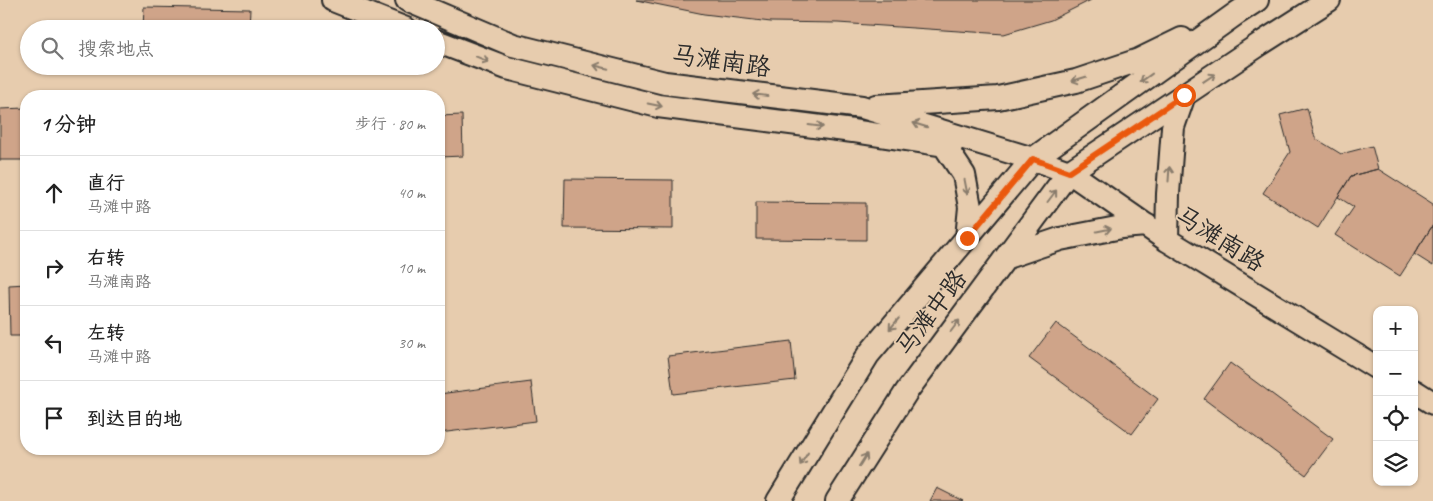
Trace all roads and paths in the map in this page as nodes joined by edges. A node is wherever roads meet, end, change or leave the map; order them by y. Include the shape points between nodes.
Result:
1 (334, 0) edge
2 (407, 0) edge
3 (1258, 0) edge
4 (1329, 0) edge
5 (1237, 13) junction
6 (384, 20) edge
7 (445, 44) edge
8 (1184, 95) junction
9 (862, 107) junction
10 (944, 145) junction
11 (1033, 159) junction
12 (1069, 172) junction
13 (1146, 225) junction
14 (967, 238) junction
15 (1167, 240) junction
16 (1007, 257) junction
17 (1373, 366) edge
18 (1418, 394) edge
19 (1433, 403) edge
20 (778, 501) edge
21 (837, 501) edge

1 - 6 main road
9 -> 2 main road, 马滩南路 via 664,83 513,46
3 - 5 main road, 马滩中路
8 -> 4 main road, 马滩中路
5 -> 9 main road via 1140,60 1076,80 998,98
5 -> 11 main road, 马滩中路
7 -> 10 main road, 马滩南路 via 507,68 658,106
8 - 12 main road, 马滩中路
15 -> 8 main road via 1173,127
11 -> 9 main road, 马滩南路
10 - 11 main road, 马滩南路
10 -> 14 main road via 964,175 970,207
11 - 12 main road, 马滩南路
11 - 14 main road, 马滩中路
12 - 13 main road, 马滩南路
16 -> 12 main road, 马滩中路
13 - 15 main road, 马滩南路
16 -> 13 main road via 1060,239
14 -> 20 main road, 马滩中路 via 868,355
15 - 17 main road, 马滩南路
21 -> 16 main road, 马滩中路 via 907,391
18 - 19 main road

